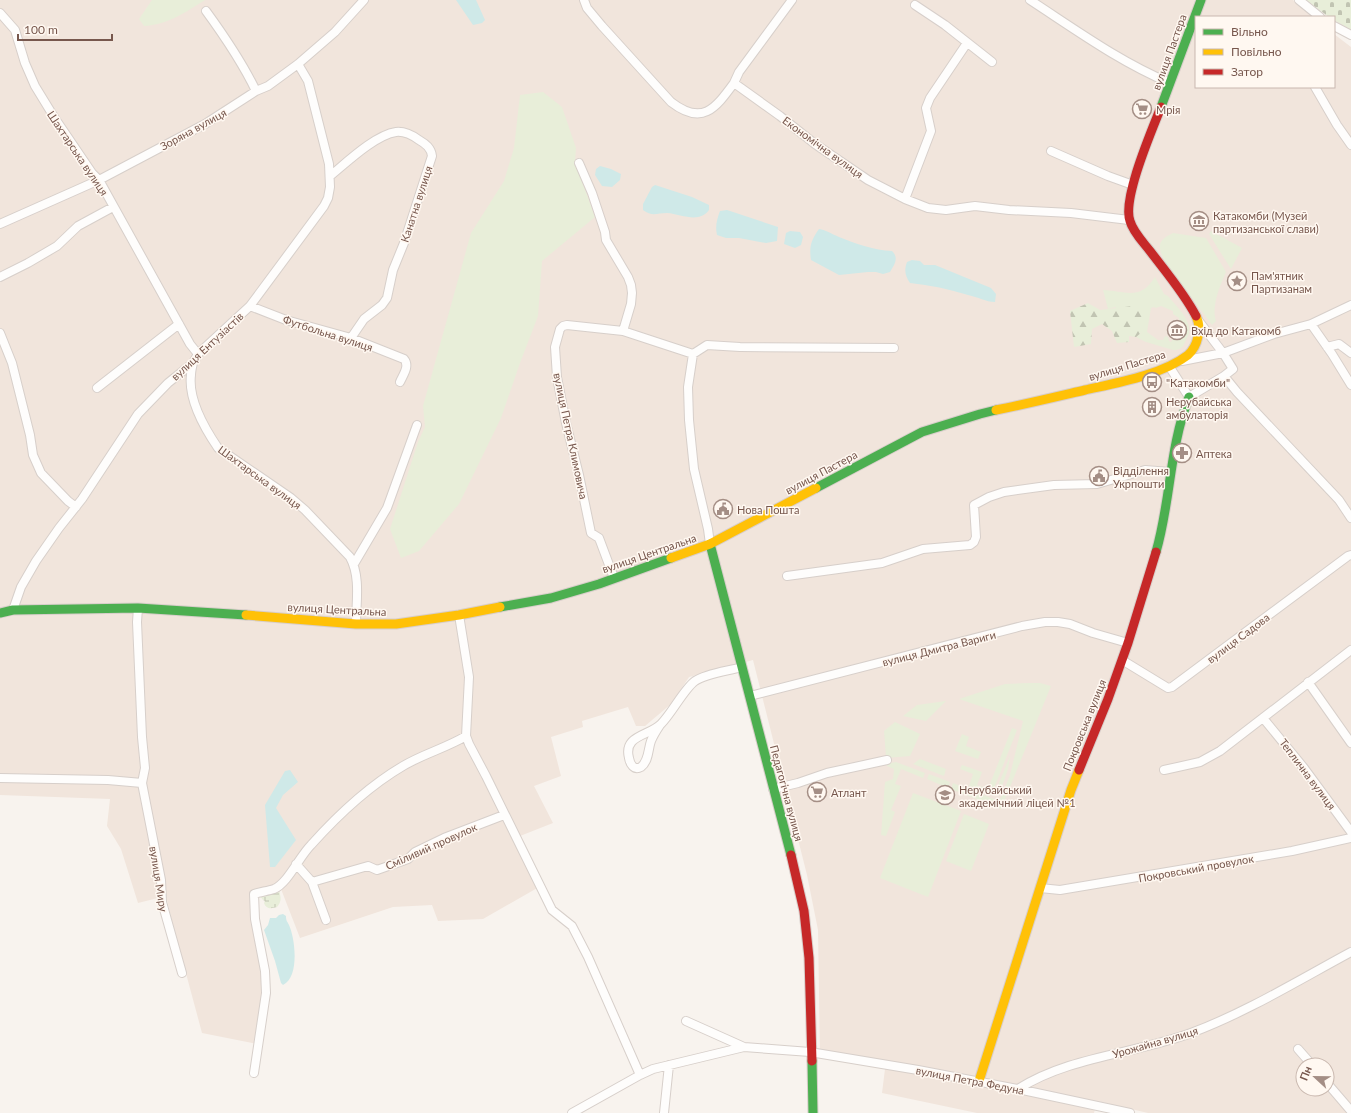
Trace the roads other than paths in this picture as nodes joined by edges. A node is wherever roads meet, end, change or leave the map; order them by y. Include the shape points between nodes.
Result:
1 (364, 0) edge
2 (584, 0) edge
3 (792, 0) edge
4 (1030, 0) edge
5 (1201, 0) edge
6 (1299, 0) edge
7 (915, 5) dead end
8 (206, 11) dead end
9 (0, 12) edge
10 (1195, 16) edge
11 (1195, 16) edge
12 (1319, 16) edge
13 (1335, 27) edge
14 (1351, 35) edge
15 (967, 42) junction
16 (992, 62) dead end
17 (298, 64) junction
18 (734, 83) junction
19 (1170, 83) junction
20 (1316, 88) edge
21 (256, 91) junction
22 (1351, 145) edge
23 (1051, 151) dead end
24 (579, 163) dead end
25 (330, 176) junction
26 (99, 180) junction
27 (1133, 185) junction
28 (905, 199) junction
29 (113, 207) junction
30 (1129, 220) junction
31 (0, 224) edge
32 (0, 277) edge
33 (1351, 305) edge
34 (250, 306) junction
35 (1198, 320) junction
36 (179, 324) junction
37 (1311, 324) junction
38 (623, 331) junction
39 (0, 333) edge
40 (351, 338) junction
41 (1327, 347) junction
42 (894, 348) dead end
43 (1223, 353) junction
44 (1351, 353) edge
45 (198, 354) junction
46 (693, 354) junction
47 (193, 363) junction
48 (1173, 364) junction
49 (1224, 376) junction
50 (400, 382) dead end
51 (1351, 385) edge
52 (97, 388) dead end
53 (1189, 397) junction
54 (417, 425) dead end
55 (1170, 472) junction
56 (76, 507) junction
57 (1351, 518) edge
58 (710, 544) junction
59 (1351, 555) edge
60 (354, 564) junction
61 (787, 576) dead end
62 (614, 578) junction
63 (138, 608) junction
64 (13, 610) junction
65 (0, 613) edge
66 (459, 615) junction
67 (356, 624) junction
68 (1128, 643) junction
69 (1351, 650) edge
70 (1122, 660) junction
71 (742, 667) junction
72 (1308, 682) junction
73 (750, 696) junction
74 (1263, 718) junction
75 (660, 725) junction
76 (466, 736) junction
77 (1351, 743) edge
78 (887, 760) dead end
79 (1164, 770) dead end
80 (0, 778) edge
81 (142, 783) junction
82 (773, 788) junction
83 (504, 815) junction
84 (1351, 832) edge
85 (1351, 838) edge
86 (296, 864) junction
87 (312, 882) junction
88 (1040, 888) junction
89 (326, 920) dead end
90 (1351, 952) edge
91 (182, 973) dead end
92 (686, 1021) dead end
93 (744, 1047) junction
94 (1298, 1049) dead end
95 (810, 1052) junction
96 (1305, 1057) edge
97 (669, 1065) junction
98 (254, 1074) dead end
99 (640, 1075) junction
100 (979, 1081) junction
101 (1018, 1089) junction
102 (1335, 1092) edge
103 (1351, 1111) edge
104 (572, 1113) edge
105 (664, 1113) edge
106 (813, 1113) edge
107 (1130, 1113) edge

1 - 17 street, Зоряна вулиця via 335,32
2 - 18 street via 587,8 602,26 681,110 694,114 709,110 717,105
3 - 18 street via 739,72
4 - 19 street via 1113,54
5 - 11 street, вулиця Пастера
6 - 12 street
7 - 15 street
8 - 21 street via 228,41
9 - 26 street, Шахтарська вулиця via 15,30 35,86
10 - 19 street, вулиця Пастера
13 - 14 street
15 - 16 street
15 - 28 street via 926,108 931,131
17 - 21 street, Зоряна вулиця via 268,86
17 - 25 street, вулиця Ентузіастів via 308,81 330,164
18 - 28 street, Економічна вулиця via 840,162
19 - 27 street, вулиця Пастера
20 - 22 street
21 - 26 street, Зоряна вулиця via 205,124
23 - 27 street
24 - 38 street via 596,204 606,240 631,285 632,298
25 - 34 street, вулиця Ентузіастів via 330,187 324,206
25 - 40 street, Канатна вулиця via 358,153 392,133 410,134 431,151 432,156 393,270 387,298 364,319
26 - 29 street, Шахтарська вулиця
26 - 31 street, Зоряна вулиця
27 - 30 street, вулиця Пастера
28 - 30 street, Економічна вулиця via 928,208 946,210 975,206
29 - 32 street via 78,226 57,246
29 - 36 street, Шахтарська вулиця
30 - 35 street
33 - 37 street
34 - 40 street, Футбольна вулиця via 286,320
34 - 45 street, вулиця Ентузіастів
35 - 43 street
35 - 48 street, вулиця Пастера via 1199,335 1194,348
36 - 45 street, Шахтарська вулиця
36 - 52 street
37 - 41 street
37 - 43 street via 1274,334
38 - 46 street, вулиця Петра Климовича
38 - 62 street, вулиця Петра Климовича via 567,325 560,329 555,347 558,385 580,475 591,534 600,538
39 - 56 street via 12,362 33,455 41,473
40 - 50 street, Футбольна вулиця via 404,359 407,365
41 - 44 street via 1339,344
41 - 51 street
42 - 46 street via 707,345
43 - 48 street
43 - 49 street via 1233,369
45 - 47 street, вулиця Ентузіастів
46 - 58 street via 688,387 689,420 694,469
47 - 56 street, вулиця Ентузіастів via 168,383 138,414
47 - 60 street, Шахтарська вулиця via 190,376 196,408 218,448 291,498 341,547
48 - 53 street
48 - 58 street, вулиця Пастера via 1118,383 980,414 922,432
49 - 53 street
49 - 57 street via 1339,500
53 - 55 street, Покровська вулиця via 1183,411
54 - 60 street via 388,508
55 - 61 street via 1144,470 1097,484 1054,485 1004,492 974,505 976,537 970,545 923,549 882,563
55 - 68 street, Покровська вулиця via 1162,531
56 - 64 street, вулиця Ентузіастів via 32,567
58 - 62 street, вулиця Центральна
58 - 71 street, Педагогічна вулиця
59 - 70 street, вулиця Садова via 1172,687 1168,688
60 - 67 street, Шахтарська вулиця via 357,581
62 - 66 street, вулиця Центральна via 551,598
63 - 64 street, вулиця Центральна
63 - 67 street, вулиця Центральна
63 - 81 street, вулиця Миру via 142,737 146,768
64 - 65 street, вулиця Центральна
66 - 67 street, вулиця Центральна via 396,624
66 - 76 street via 469,677
68 - 70 street, Покровська вулиця
68 - 73 street, вулиця Дмитра Вариги via 1070,624 1046,622
69 - 72 street
70 - 88 street, Покровська вулиця via 1071,790
71 - 73 street, Педагогічна вулиця
71 - 75 street via 703,677 691,684
72 - 74 street
72 - 77 street
73 - 82 street, Педагогічна вулиця
74 - 79 street via 1210,758
74 - 84 street, Теплична вулиця
75 - 75 street via 631,742 628,753 632,766 640,768 644,764 650,743
76 - 83 street
76 - 86 street via 404,765 383,779 338,817 310,845
78 - 82 street
80 - 81 street
81 - 91 street, вулиця Миру via 161,880 162,902
82 - 95 street, Педагогічна вулиця via 804,911
83 - 87 street, Сміливий провулок via 444,838 415,852 408,859 377,870 368,866
83 - 99 street via 552,910 572,926
85 - 88 street, Покровський провулок via 1292,851 1060,890
86 - 87 street
86 - 98 street via 286,880 276,888 254,894 255,919 265,971 266,993
87 - 89 street
88 - 100 street, Покровська вулиця
90 - 101 street, Урожайна вулиця via 1272,996 1190,1033 1067,1066
92 - 93 street
93 - 95 street, вулиця Петра Федуна
93 - 97 street
94 - 96 street
95 - 100 street, вулиця Петра Федуна
95 - 106 street, Педагогічна вулиця
97 - 99 street
97 - 105 street
99 - 104 street
100 - 101 street, вулиця Петра Федуна
101 - 107 street, вулиця Петра Федуна
102 - 103 street

